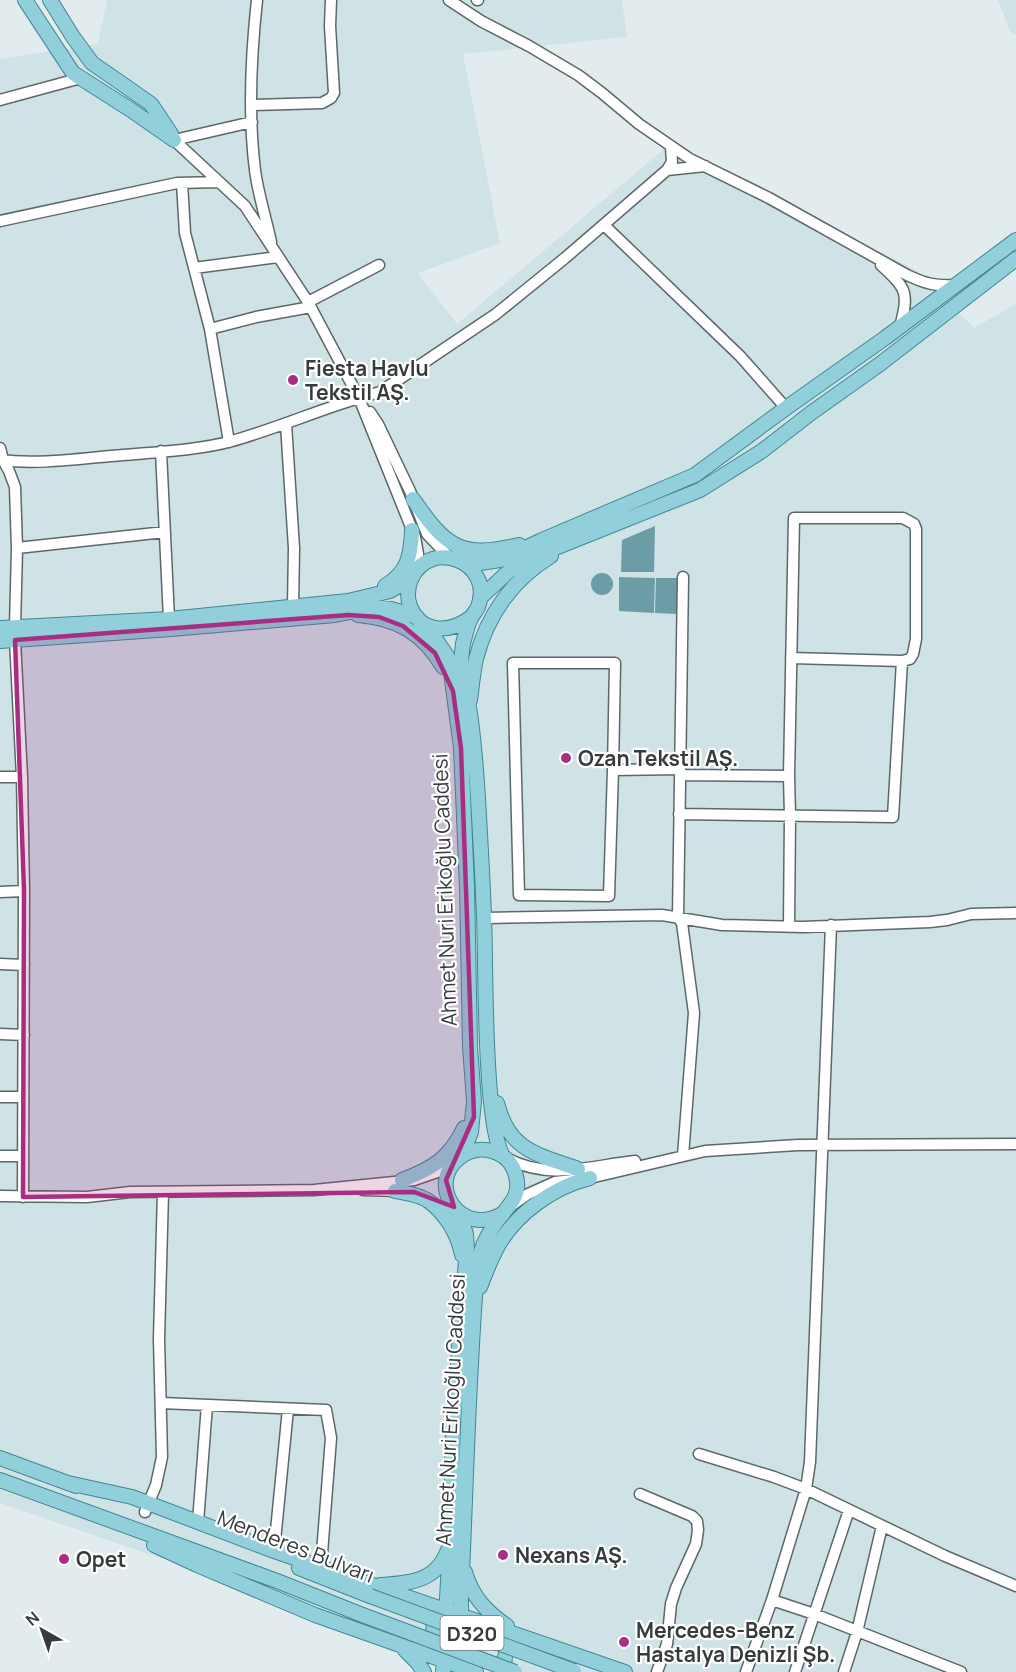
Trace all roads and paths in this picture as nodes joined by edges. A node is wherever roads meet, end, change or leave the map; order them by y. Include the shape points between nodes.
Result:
1 (25, 0) edge
2 (50, 0) edge
3 (257, 0) edge
4 (331, 0) edge
5 (449, 0) edge
6 (77, 76) junction
7 (0, 100) edge
8 (252, 105) junction
9 (252, 122) junction
10 (174, 140) junction
11 (671, 147) junction
12 (706, 166) junction
13 (667, 170) junction
14 (219, 182) junction
15 (182, 183) junction
16 (0, 221) edge
17 (604, 225) junction
18 (1016, 240) edge
19 (275, 252) junction
20 (867, 253) junction
21 (1016, 259) edge
22 (379, 265) dead end
23 (194, 268) junction
24 (1016, 268) edge
25 (985, 282) junction
26 (956, 285) junction
27 (309, 304) junction
28 (900, 327) junction
29 (210, 329) junction
30 (359, 398) junction
31 (786, 408) junction
32 (286, 424) junction
33 (229, 442) junction
34 (0, 448) edge
35 (161, 451) junction
36 (2, 460) edge
37 (413, 499) junction
38 (412, 530) junction
39 (165, 532) junction
40 (542, 540) junction
41 (572, 543) junction
42 (16, 548) junction
43 (455, 560) junction
44 (414, 574) junction
45 (683, 578) dead end
46 (365, 597) junction
47 (480, 598) junction
48 (293, 607) junction
49 (335, 615) junction
50 (470, 618) junction
51 (169, 619) junction
52 (422, 621) junction
53 (0, 628) edge
54 (15, 634) junction
55 (0, 641) edge
56 (791, 657) junction
57 (902, 661) junction
58 (453, 692) junction
59 (469, 705) junction
60 (614, 770) junction
61 (680, 772) junction
62 (789, 776) junction
63 (0, 777) edge
64 (22, 777) junction
65 (679, 814) junction
66 (790, 816) junction
67 (24, 891) junction
68 (0, 892) edge
69 (609, 896) junction
70 (1016, 913) edge
71 (609, 917) junction
72 (485, 918) junction
73 (678, 918) junction
74 (831, 925) junction
75 (789, 926) junction
76 (0, 964) edge
77 (24, 965) junction
78 (0, 1034) edge
79 (24, 1035) junction
80 (487, 1069) junction
81 (0, 1097) edge
82 (23, 1097) junction
83 (474, 1101) junction
84 (1016, 1144) edge
85 (822, 1145) junction
86 (0, 1156) edge
87 (23, 1156) junction
88 (683, 1156) junction
89 (504, 1157) junction
90 (456, 1160) junction
91 (578, 1169) junction
92 (590, 1178) junction
93 (398, 1186) junction
94 (163, 1192) junction
95 (0, 1196) edge
96 (23, 1197) junction
97 (456, 1210) junction
98 (507, 1210) junction
99 (465, 1271) junction
100 (475, 1300) junction
101 (161, 1403) junction
102 (207, 1405) junction
103 (288, 1409) junction
104 (699, 1454) dead end
105 (0, 1458) edge
106 (0, 1480) edge
107 (806, 1489) junction
108 (640, 1494) dead end
109 (147, 1508) junction
110 (849, 1510) junction
111 (198, 1522) junction
112 (882, 1526) junction
113 (133, 1530) junction
114 (449, 1545) junction
115 (274, 1551) junction
116 (321, 1566) junction
117 (463, 1566) junction
118 (1016, 1586) edge
119 (372, 1591) junction
120 (772, 1600) junction
121 (420, 1601) junction
122 (447, 1610) junction
123 (814, 1614) junction
124 (461, 1615) junction
125 (857, 1632) junction
126 (516, 1633) junction
127 (532, 1639) junction
128 (398, 1645) junction
129 (444, 1667) edge
130 (467, 1671) edge
131 (576, 1671) edge
132 (424, 1672) edge
133 (506, 1672) edge
134 (515, 1672) edge
135 (625, 1672) edge
136 (657, 1672) edge
137 (746, 1672) edge
138 (795, 1672) edge
139 (844, 1672) edge
140 (961, 1672) edge

1 - 6 main road
2 - 10 main road via 92,63 151,104
3 - 8 street
4 - 8 street via 332,98 322,103
5 - 11 street via 578,75
6 - 7 street
6 - 10 main road
8 - 9 street
9 - 10 street
9 - 19 street via 255,171
10 - 14 street
11 - 12 street
11 - 13 street via 672,162
12 - 13 street
12 - 20 street
13 - 17 street
14 - 15 street
14 - 19 street via 245,206
15 - 16 street
15 - 23 street via 185,234
17 - 30 street via 496,314 380,392
17 - 31 street via 740,356
18 - 26 main road
19 - 23 street
19 - 27 street
20 - 26 street via 925,283
20 - 28 street via 904,289
21 - 25 main road
22 - 27 street
23 - 29 street
24 - 25 main road
25 - 41 main road via 762,452 699,490
26 - 28 main road
27 - 29 street
27 - 30 street
28 - 31 main road
29 - 33 street
30 - 32 street
30 - 37 street via 378,424
30 - 38 street
31 - 40 main road via 695,475
32 - 33 street
32 - 48 street via 294,548
33 - 35 street
34 - 36 street
35 - 36 street via 25,462
35 - 39 street
36 - 42 street via 15,487
37 - 40 main road via 435,530 454,545 494,551
37 - 43 street via 427,534
38 - 44 street via 418,549
38 - 46 main road via 405,568 391,583
39 - 42 street
39 - 51 street
40 - 43 main road via 500,560
41 - 47 main road via 520,562
41 - 59 main road via 528,571 508,592 481,644
42 - 54 street
43 - 44 main road via 434,558
43 - 47 main road via 468,565 475,574
44 - 46 main road via 390,591
44 - 52 main road via 408,595 411,607
45 - 61 street
46 - 48 main road
47 - 50 main road
48 - 51 main road
49 - 52 main road via 374,607
49 - 54 main road via 171,629
49 - 58 main road via 379,617 403,626 435,653
50 - 52 main road via 449,629 437,629
50 - 59 main road, Ahmet Nuri Erikoğlu Caddesi via 461,664
51 - 54 main road
52 - 58 main road, Ahmet Nuri Erikoğlu Caddesi via 447,656
53 - 54 main road
54 - 55 main road
54 - 64 street
56 - 57 street
56 - 57 street via 794,518 903,518 916,528 916,639 910,659
56 - 62 street
57 - 66 street via 893,817
58 - 83 main road, Ahmet Nuri Erikoğlu Caddesi via 461,748
59 - 72 main road, Ahmet Nuri Erikoğlu Caddesi
60 - 61 street
60 - 69 street
60 - 69 street via 615,663 513,663 519,895
61 - 62 street
61 - 65 street
62 - 66 street
63 - 64 street
64 - 67 street
65 - 66 street
65 - 73 street
66 - 75 street
67 - 68 street
67 - 77 street
69 - 71 street
70 - 74 street via 971,914 948,921
71 - 72 street
71 - 73 street
72 - 80 main road, Ahmet Nuri Erikoğlu Caddesi
73 - 75 street via 722,925
73 - 88 street via 682,923 693,1014
74 - 75 street
74 - 85 street
76 - 77 street
77 - 79 street
78 - 79 street
79 - 82 street
80 - 89 main road, Ahmet Nuri Erikoğlu Caddesi via 494,1131
80 - 91 main road via 498,1110 515,1140 534,1153
81 - 82 street
82 - 87 street
83 - 90 main road, Ahmet Nuri Erikoğlu Caddesi via 471,1132
83 - 93 main road via 460,1138 449,1152
84 - 85 street
85 - 88 street via 705,1151
85 - 107 street
86 - 87 street
87 - 96 street
88 - 91 street
88 - 92 street
89 - 90 main road via 479,1149
89 - 91 street via 538,1170
89 - 98 main road via 513,1167 518,1186
90 - 93 street via 446,1168
90 - 97 main road via 446,1180 446,1190
92 - 98 street via 555,1182 528,1194
92 - 100 main road via 555,1191 514,1224 500,1243
93 - 94 street
93 - 97 street
93 - 99 main road via 440,1212 459,1242
94 - 96 street
94 - 101 street
95 - 96 street
97 - 98 main road via 480,1220 496,1218
97 - 99 main road, Ahmet Nuri Erikoğlu Caddesi via 466,1234
98 - 100 main road, Ahmet Nuri Erikoğlu Caddesi via 481,1251
99 - 114 main road, Ahmet Nuri Erikoğlu Caddesi via 453,1425
100 - 117 main road, Ahmet Nuri Erikoğlu Caddesi
101 - 102 street
101 - 109 street via 162,1456
102 - 103 street
102 - 111 street
103 - 115 street
103 - 116 street via 326,1410 331,1438
104 - 107 street
105 - 109 main road via 68,1483 132,1497
106 - 113 main road, Menderes Bulvarı
107 - 110 street
107 - 120 street
108 - 136 street via 692,1516 698,1530 696,1545 671,1604 667,1644
109 - 111 main road
109 - 119 main road, Menderes Bulvarı via 282,1561
110 - 112 street
110 - 123 street
111 - 115 main road
112 - 118 street
112 - 125 street
113 - 128 main road via 157,1547 197,1565
113 - 134 main road, Menderes Bulvarı / D320, bridge
114 - 119 main road via 440,1565 424,1578
114 - 122 main road, Ahmet Nuri Erikoğlu Caddesi
115 - 116 main road
116 - 119 main road
117 - 124 main road, Ahmet Nuri Erikoğlu Caddesi
117 - 126 main road via 478,1602
119 - 121 main road
119 - 131 main road, Menderes Bulvarı / D320, bridge
120 - 123 street
120 - 137 street
121 - 122 main road
121 - 128 main road via 429,1610 434,1632 421,1646 412,1649
122 - 124 main road
122 - 129 main road, Ahmet Nuri Erikoğlu Caddesi
123 - 125 street
123 - 138 street
124 - 126 main road
124 - 130 main road, Ahmet Nuri Erikoğlu Caddesi
125 - 139 street
125 - 140 street
126 - 127 main road
127 - 133 main road via 514,1643 507,1651
127 - 135 main road
128 - 129 main road
128 - 132 main road
129 - 130 main road

